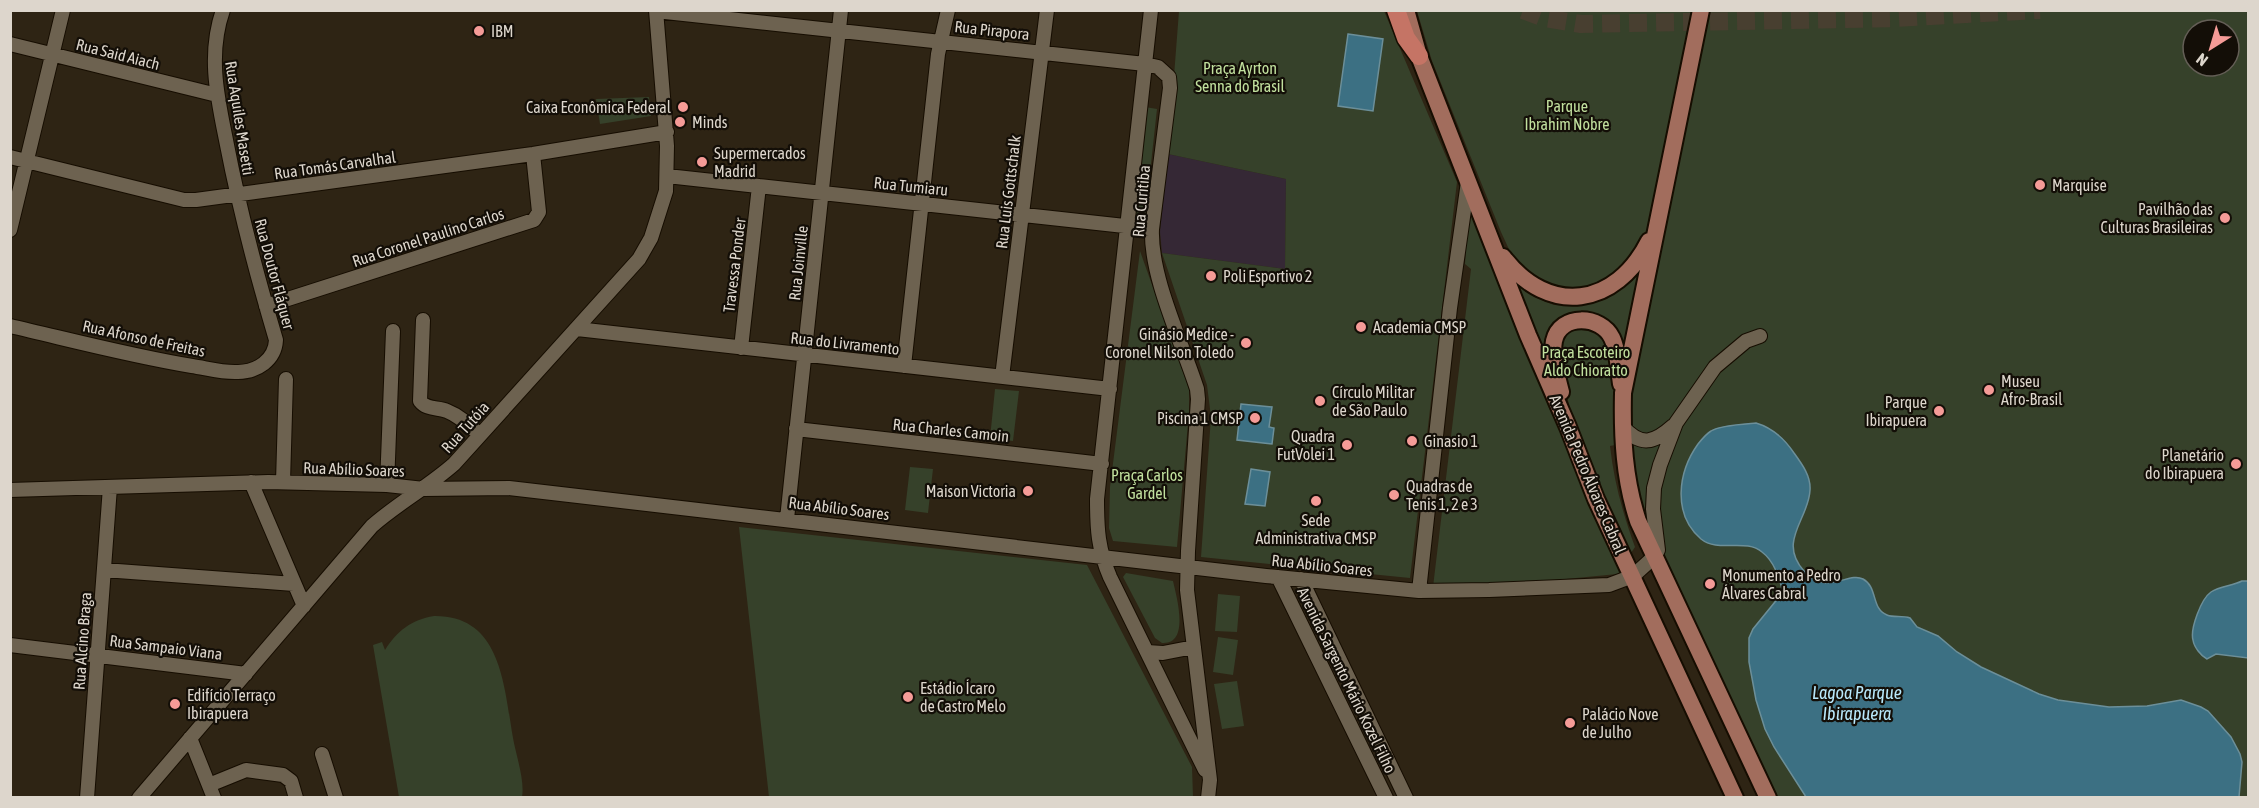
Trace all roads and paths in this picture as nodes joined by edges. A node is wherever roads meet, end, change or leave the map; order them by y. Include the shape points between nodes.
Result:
1 (63, 10) edge
2 (223, 10) edge
3 (842, 10) edge
4 (948, 10) edge
5 (1047, 10) edge
6 (1151, 10) edge
7 (1396, 10) edge
8 (1406, 10) edge
9 (1701, 10) edge
10 (656, 11) edge
11 (840, 31) junction
12 (942, 41) junction
13 (10, 44) edge
14 (1042, 52) junction
15 (53, 54) junction
16 (1419, 57) junction
17 (1145, 64) junction
18 (218, 95) junction
19 (667, 132) junction
20 (533, 154) junction
21 (10, 157) edge
22 (27, 161) junction
23 (667, 176) junction
24 (1469, 180) junction
25 (759, 186) junction
26 (822, 193) junction
27 (237, 196) junction
28 (922, 203) junction
29 (1022, 214) junction
30 (1128, 226) junction
31 (1657, 226) junction
32 (1152, 229) junction
33 (10, 230) edge
34 (1493, 244) junction
35 (266, 306) junction
36 (423, 320) dead end
37 (10, 326) edge
38 (577, 329) junction
39 (393, 331) dead end
40 (1760, 336) dead end
41 (741, 348) junction
42 (804, 355) junction
43 (269, 360) joint
44 (904, 366) junction
45 (1002, 377) junction
46 (286, 379) dead end
47 (1110, 389) junction
48 (1623, 393) junction
49 (1676, 423) junction
50 (1568, 427) junction
51 (1623, 427) junction
52 (796, 429) junction
53 (480, 435) junction
54 (1102, 464) junction
55 (251, 482) junction
56 (284, 483) junction
57 (387, 485) junction
58 (110, 487) junction
59 (424, 489) junction
60 (10, 490) edge
61 (787, 519) junction
62 (1101, 555) junction
63 (1654, 557) junction
64 (1187, 566) junction
65 (104, 570) junction
66 (1633, 576) junction
67 (1278, 577) junction
68 (1301, 579) junction
69 (294, 584) junction
70 (1419, 591) junction
71 (304, 606) junction
72 (10, 645) edge
73 (1194, 647) junction
74 (1147, 652) junction
75 (98, 655) junction
76 (246, 674) junction
77 (190, 738) junction
78 (322, 754) dead end
79 (1210, 780) junction
80 (211, 791) edge
81 (87, 798) edge
82 (139, 798) edge
83 (296, 798) edge
84 (336, 798) edge
85 (1208, 798) edge
86 (1386, 798) edge
87 (1406, 798) edge
88 (1735, 798) edge
89 (1768, 798) edge

1 - 15 street
2 - 18 street, Rua Aquiles Masetti via 214,48
3 - 11 street, Rua Joinville
4 - 12 street
5 - 14 street, Rua Luis Gottschalk
6 - 17 street, Rua Curitiba
7 - 16 highway via 1406,38
8 - 16 main road, Avenida Pedro Álvares Cabral
9 - 31 main road, Avenida Pedro Álvares Cabral
10 - 11 street, Rua Pirapora
10 - 19 street, Rua Tutóia
11 - 12 street, Rua Pirapora
11 - 26 street, Rua Joinville
12 - 14 street, Rua Pirapora
12 - 28 street
13 - 15 street, Rua Said Aiach
14 - 17 street, Rua Pirapora
14 - 29 street, Rua Luis Gottschalk
15 - 18 street, Rua Said Aiach
15 - 22 street
16 - 24 main road, Avenida Pedro Álvares Cabral
17 - 30 street, Rua Curitiba
17 - 32 street, Rua Curitiba via 1158,67 1170,82
18 - 27 street, Rua Aquiles Masetti
19 - 20 street, Rua Tomás Carvalhal
19 - 23 street, Rua Tutóia
20 - 27 street, Rua Tomás Carvalhal
20 - 35 street, Rua Coronel Paulino Carlos via 539,212 534,220
21 - 22 street, Rua Tomás Carvalhal
22 - 27 street, Rua Tomás Carvalhal via 184,200
22 - 33 street
23 - 25 street, Rua Tumiaru
23 - 38 street, Rua Tutóia via 660,214 645,248
24 - 34 main road, Avenida Pedro Álvares Cabral
24 - 70 street via 1450,308
25 - 26 street, Rua Tumiaru
25 - 41 street, Travessa Ponder
26 - 28 street, Rua Tumiaru
26 - 42 street, Rua Joinville
27 - 35 street, Rua Doutor Fláquer
28 - 29 street, Rua Tumiaru
28 - 44 street
29 - 30 street, Rua Tumiaru
29 - 45 street, Rua Luis Gottschalk
30 - 32 street, Rua Tumiaru
30 - 47 street, Rua Curitiba
31 - 34 main road via 1624,277 1597,293 1580,297 1564,297 1534,285 1510,266
31 - 48 main road, Avenida Pedro Álvares Cabral
32 - 64 street, Rua Curitiba via 1162,287 1198,399
34 - 50 main road, Avenida Pedro Álvares Cabral
35 - 43 street, Rua Doutor Fláquer via 276,340
36 - 53 street via 420,401 426,407 446,410
37 - 43 street, Rua Afonso de Freitas via 160,361 239,373
38 - 41 street, Rua do Livramento
38 - 53 street, Rua Tutóia
39 - 57 street
40 - 49 street via 1746,341 1715,367
41 - 42 street, Rua do Livramento
42 - 44 street, Rua do Livramento
42 - 52 street, Rua Joinville
44 - 45 street, Rua do Livramento
45 - 47 street, Rua do Livramento
46 - 56 street
47 - 54 street, Rua Curitiba
48 - 50 main road via 1612,338 1596,322 1574,321 1557,333 1553,350
48 - 51 main road, Avenida Pedro Álvares Cabral
49 - 51 street via 1664,434 1646,441 1630,435
49 - 63 street via 1654,488 1659,546
50 - 66 main road, Avenida Pedro Álvares Cabral via 1596,499
51 - 63 main road, Avenida Pedro Álvares Cabral via 1630,497
52 - 54 street, Rua Charles Camoin
52 - 61 street, Rua Joinville
53 - 59 street, Rua Tutóia
54 - 62 street, Rua Curitiba via 1097,499
55 - 56 street, Rua Abílio Soares
55 - 58 street, Rua Abílio Soares
55 - 69 street
56 - 57 street, Rua Abílio Soares
57 - 59 street, Rua Abílio Soares
58 - 60 street, Rua Abílio Soares
58 - 65 street, Rua Alcino Braga
59 - 61 street, Rua Abílio Soares via 509,488
59 - 71 street, Rua Tutóia via 393,507 372,526
61 - 62 street, Rua Abílio Soares
62 - 64 street, Rua Abílio Soares
62 - 74 street, Rua Curitiba
63 - 66 street, Rua Abílio Soares
63 - 89 main road, Avenida Pedro Álvares Cabral
64 - 67 street, Rua Abílio Soares
64 - 73 street, Rua Curitiba
65 - 69 street
65 - 75 street, Rua Alcino Braga
66 - 70 street, Rua Abílio Soares via 1609,585
66 - 88 main road, Avenida Pedro Álvares Cabral
67 - 68 street, Rua Abílio Soares
67 - 86 street, Avenida Sargento Mário Kozel Filho
68 - 70 street, Rua Abílio Soares
68 - 87 street, Avenida Sargento Mário Kozel Filho
69 - 71 street
71 - 76 street, Rua Tutóia
72 - 75 street, Rua Sampaio Viana
73 - 74 street
73 - 79 street, Rua Curitiba
74 - 79 street, Rua Curitiba
75 - 76 street, Rua Sampaio Viana
75 - 81 street, Rua Alcino Braga
76 - 77 street, Rua Tutóia
77 - 80 street
77 - 82 street, Rua Tutóia
78 - 84 street
79 - 85 street, Rua Curitiba
80 - 83 street via 246,770 283,775 291,782

